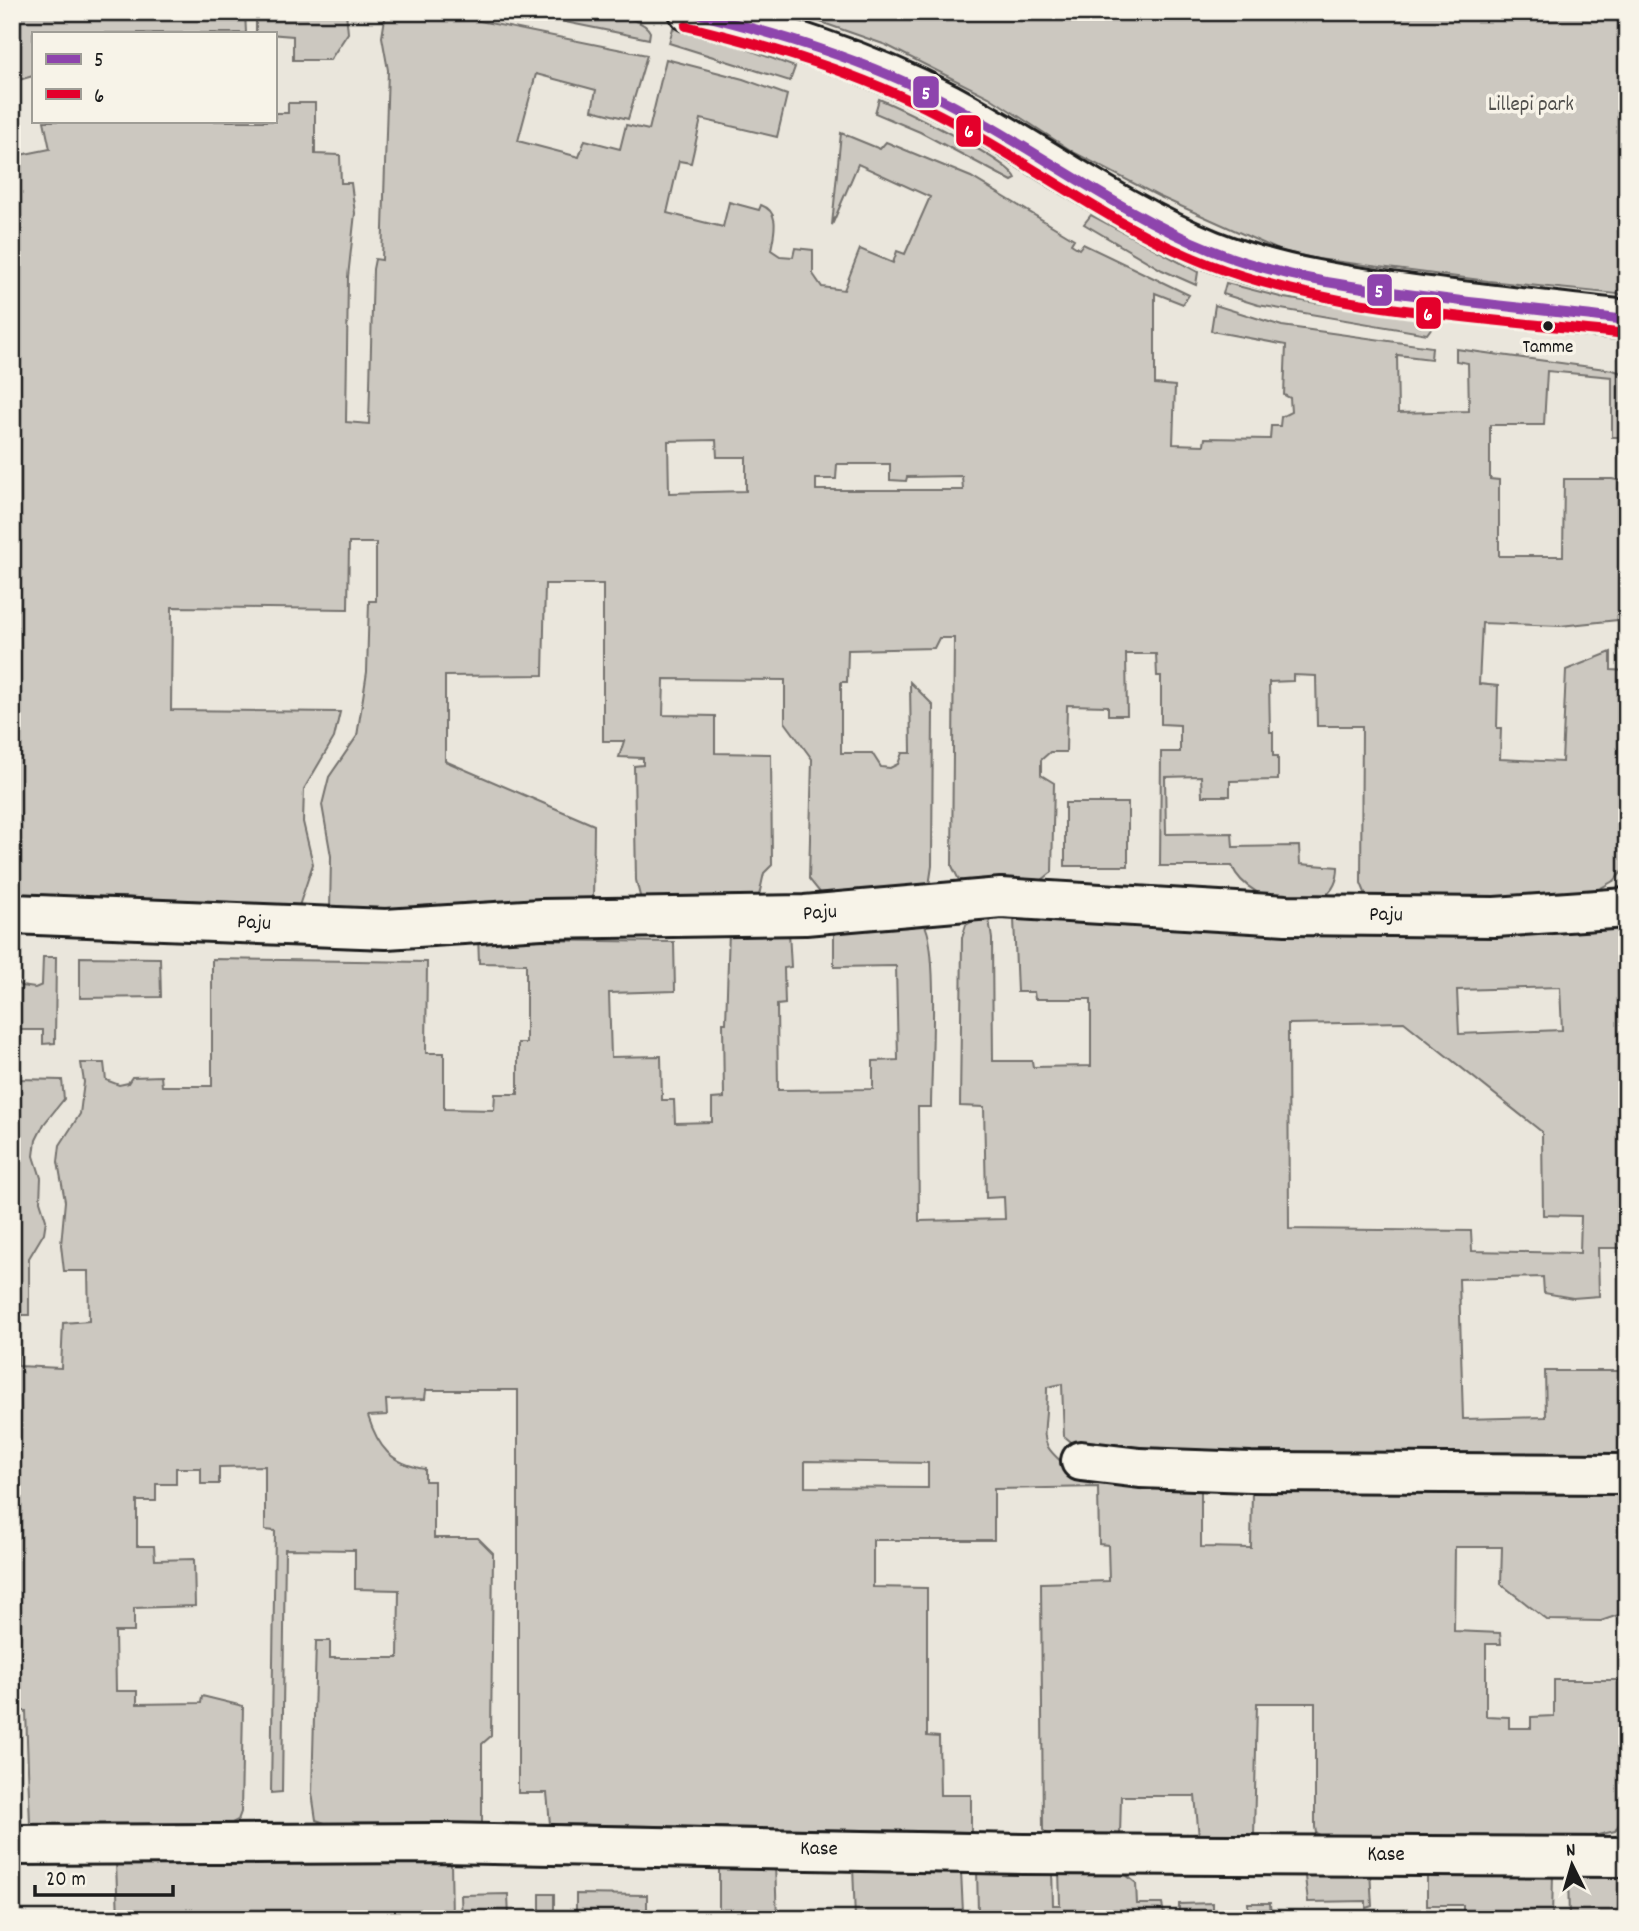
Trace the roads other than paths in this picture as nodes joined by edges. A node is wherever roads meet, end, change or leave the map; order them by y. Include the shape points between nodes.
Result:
1 (689, 12) edge
2 (1627, 320) edge
3 (1627, 908) edge
4 (12, 914) edge
5 (1081, 1461) dead end
6 (1627, 1474) edge
7 (12, 1845) edge
8 (1627, 1857) edge

1 - 2 street via 762,29 859,63 947,103 1128,210 1207,248 1278,274
3 - 4 street, Paju via 1495,917 1286,915 1001,898 805,915 541,919 386,929
5 - 6 street via 1251,1472
7 - 8 street, Kase via 441,1843 1038,1854

